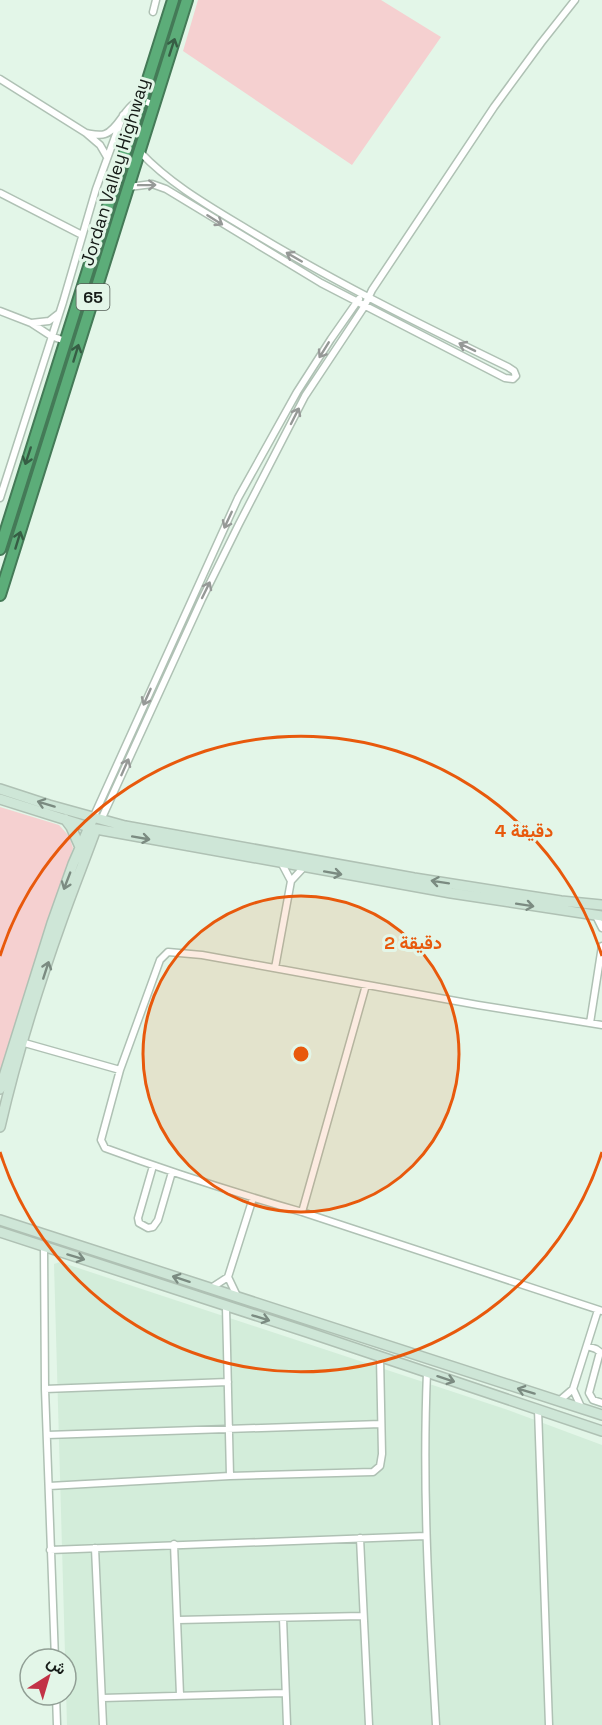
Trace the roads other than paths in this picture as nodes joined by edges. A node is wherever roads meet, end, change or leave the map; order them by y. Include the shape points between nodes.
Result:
1 (156, 0) edge
2 (172, 0) edge
3 (187, 0) edge
4 (575, 0) edge
5 (153, 12) dead end
6 (0, 79) edge
7 (141, 101) junction
8 (153, 105) junction
9 (123, 115) junction
10 (86, 133) junction
11 (139, 152) junction
12 (106, 157) junction
13 (127, 188) junction
14 (0, 193) edge
15 (82, 235) junction
16 (366, 297) junction
17 (357, 302) junction
18 (364, 307) junction
19 (0, 311) edge
20 (58, 314) junction
21 (31, 323) junction
22 (51, 336) junction
23 (65, 341) junction
24 (21, 428) junction
25 (36, 433) junction
26 (0, 498) edge
27 (0, 549) edge
28 (0, 595) edge
29 (0, 789) edge
30 (0, 799) edge
31 (64, 819) junction
32 (95, 823) junction
33 (113, 833) junction
34 (91, 845) junction
35 (80, 848) junction
36 (282, 864) junction
37 (304, 867) junction
38 (291, 881) junction
39 (602, 905) edge
40 (599, 916) edge
41 (602, 928) edge
42 (602, 946) edge
43 (275, 969) junction
44 (366, 985) junction
45 (590, 1023) junction
46 (602, 1025) edge
47 (19, 1041) junction
48 (120, 1070) junction
49 (0, 1089) edge
50 (0, 1127) edge
51 (153, 1166) junction
52 (172, 1172) junction
53 (253, 1198) junction
54 (302, 1212) junction
55 (0, 1220) edge
56 (0, 1232) edge
57 (44, 1248) junction
58 (228, 1276) junction
59 (212, 1288) junction
60 (237, 1296) junction
61 (226, 1307) junction
62 (600, 1310) edge
63 (322, 1324) junction
64 (322, 1337) junction
65 (587, 1346) junction
66 (380, 1357) junction
67 (427, 1372) junction
68 (228, 1382) junction
69 (45, 1389) junction
70 (573, 1389) junction
71 (559, 1401) junction
72 (602, 1403) edge
73 (581, 1408) junction
74 (538, 1409) junction
75 (602, 1415) edge
76 (381, 1424) junction
77 (230, 1429) junction
78 (602, 1431) edge
79 (47, 1435) junction
80 (230, 1476) junction
81 (49, 1486) junction
82 (426, 1536) junction
83 (360, 1538) junction
84 (174, 1544) junction
85 (95, 1548) junction
86 (50, 1550) junction
87 (363, 1616) junction
88 (283, 1618) junction
89 (178, 1620) junction
90 (54, 1647) edge
91 (285, 1693) junction
92 (180, 1695) junction
93 (102, 1698) junction
94 (56, 1707) edge
95 (57, 1725) edge
96 (103, 1725) edge
97 (287, 1725) edge
98 (369, 1725) edge
99 (436, 1725) edge
100 (549, 1725) edge

1 - 5 street
2 - 7 highway, Jordan Valley Highway / 65
8 -> 3 highway, Jordan Valley Highway / 65
4 - 16 street via 494,107
6 - 10 street
7 - 8 street
7 - 9 street
7 - 23 highway, Jordan Valley Highway / 65
8 - 11 highway, Jordan Valley Highway / 65
9 - 10 street via 105,134
9 - 12 street
10 - 12 street via 100,145
11 - 13 highway, Jordan Valley Highway / 65
16 -> 11 street via 220,212 159,171
12 - 15 street
13 -> 17 street via 152,184 166,189
28 -> 13 highway, Jordan Valley Highway / 65
14 - 15 street
15 - 20 street
16 - 17 street
16 - 18 street
18 -> 16 street via 505,378 513,380 516,376 508,367
17 - 18 street
17 -> 32 street via 297,393 238,498
32 -> 18 street via 238,524 305,396
19 - 21 street
20 - 21 street via 48,321
20 - 22 street
21 - 22 street
22 - 23 street
22 - 24 street
23 - 25 highway, Jordan Valley Highway / 65
24 - 25 street
24 - 26 street
25 -> 27 highway, Jordan Valley Highway / 65
32 -> 29 street
30 - 31 street
31 - 32 street
31 - 35 street
32 - 33 street
32 - 34 street
32 - 35 street
39 -> 32 street via 414,878
33 - 34 street
33 -> 36 street
47 -> 34 street
35 -> 47 street via 52,923
36 - 37 street
36 - 38 street
37 - 38 street
37 -> 40 street
38 - 43 street
40 - 41 street
42 - 45 street
43 - 44 street
43 - 48 street via 168,951 160,960
44 - 45 street
44 - 54 street
45 - 46 street
47 - 48 street
47 - 49 street
47 - 50 street
48 - 51 street via 102,1143 105,1148
51 - 52 street
51 - 52 street via 138,1221 148,1228 158,1220
52 - 53 street
53 - 54 street
53 - 58 street
54 - 62 street
59 -> 55 street
56 - 57 street
57 -> 61 street
57 - 69 street
58 - 59 street
58 - 60 street
59 - 60 street
60 - 63 street
61 -> 64 street
61 - 68 street
62 - 65 street
63 - 64 street
71 -> 63 street
64 - 66 street
65 - 70 street
65 - 72 street via 600,1352 589,1393 593,1400
66 - 67 street
66 - 76 street
67 -> 74 street
67 - 82 street
68 - 69 street
68 - 77 street
69 - 79 street
70 - 71 street
70 - 73 street
71 - 73 street
73 - 75 street
74 - 78 street
74 - 100 street
76 - 77 street
76 - 80 street via 382,1462 373,1472
77 - 79 street
77 - 80 street
79 - 81 street
80 - 81 street
81 - 86 street
82 - 83 street
82 - 99 street
83 - 84 street
83 - 87 street
84 - 85 street
84 - 89 street
85 - 86 street
85 - 93 street
86 - 90 street
87 - 88 street
87 - 98 street
88 - 89 street
88 - 91 street
89 - 92 street
91 - 92 street
91 - 97 street
92 - 93 street
93 - 96 street
94 - 95 street

